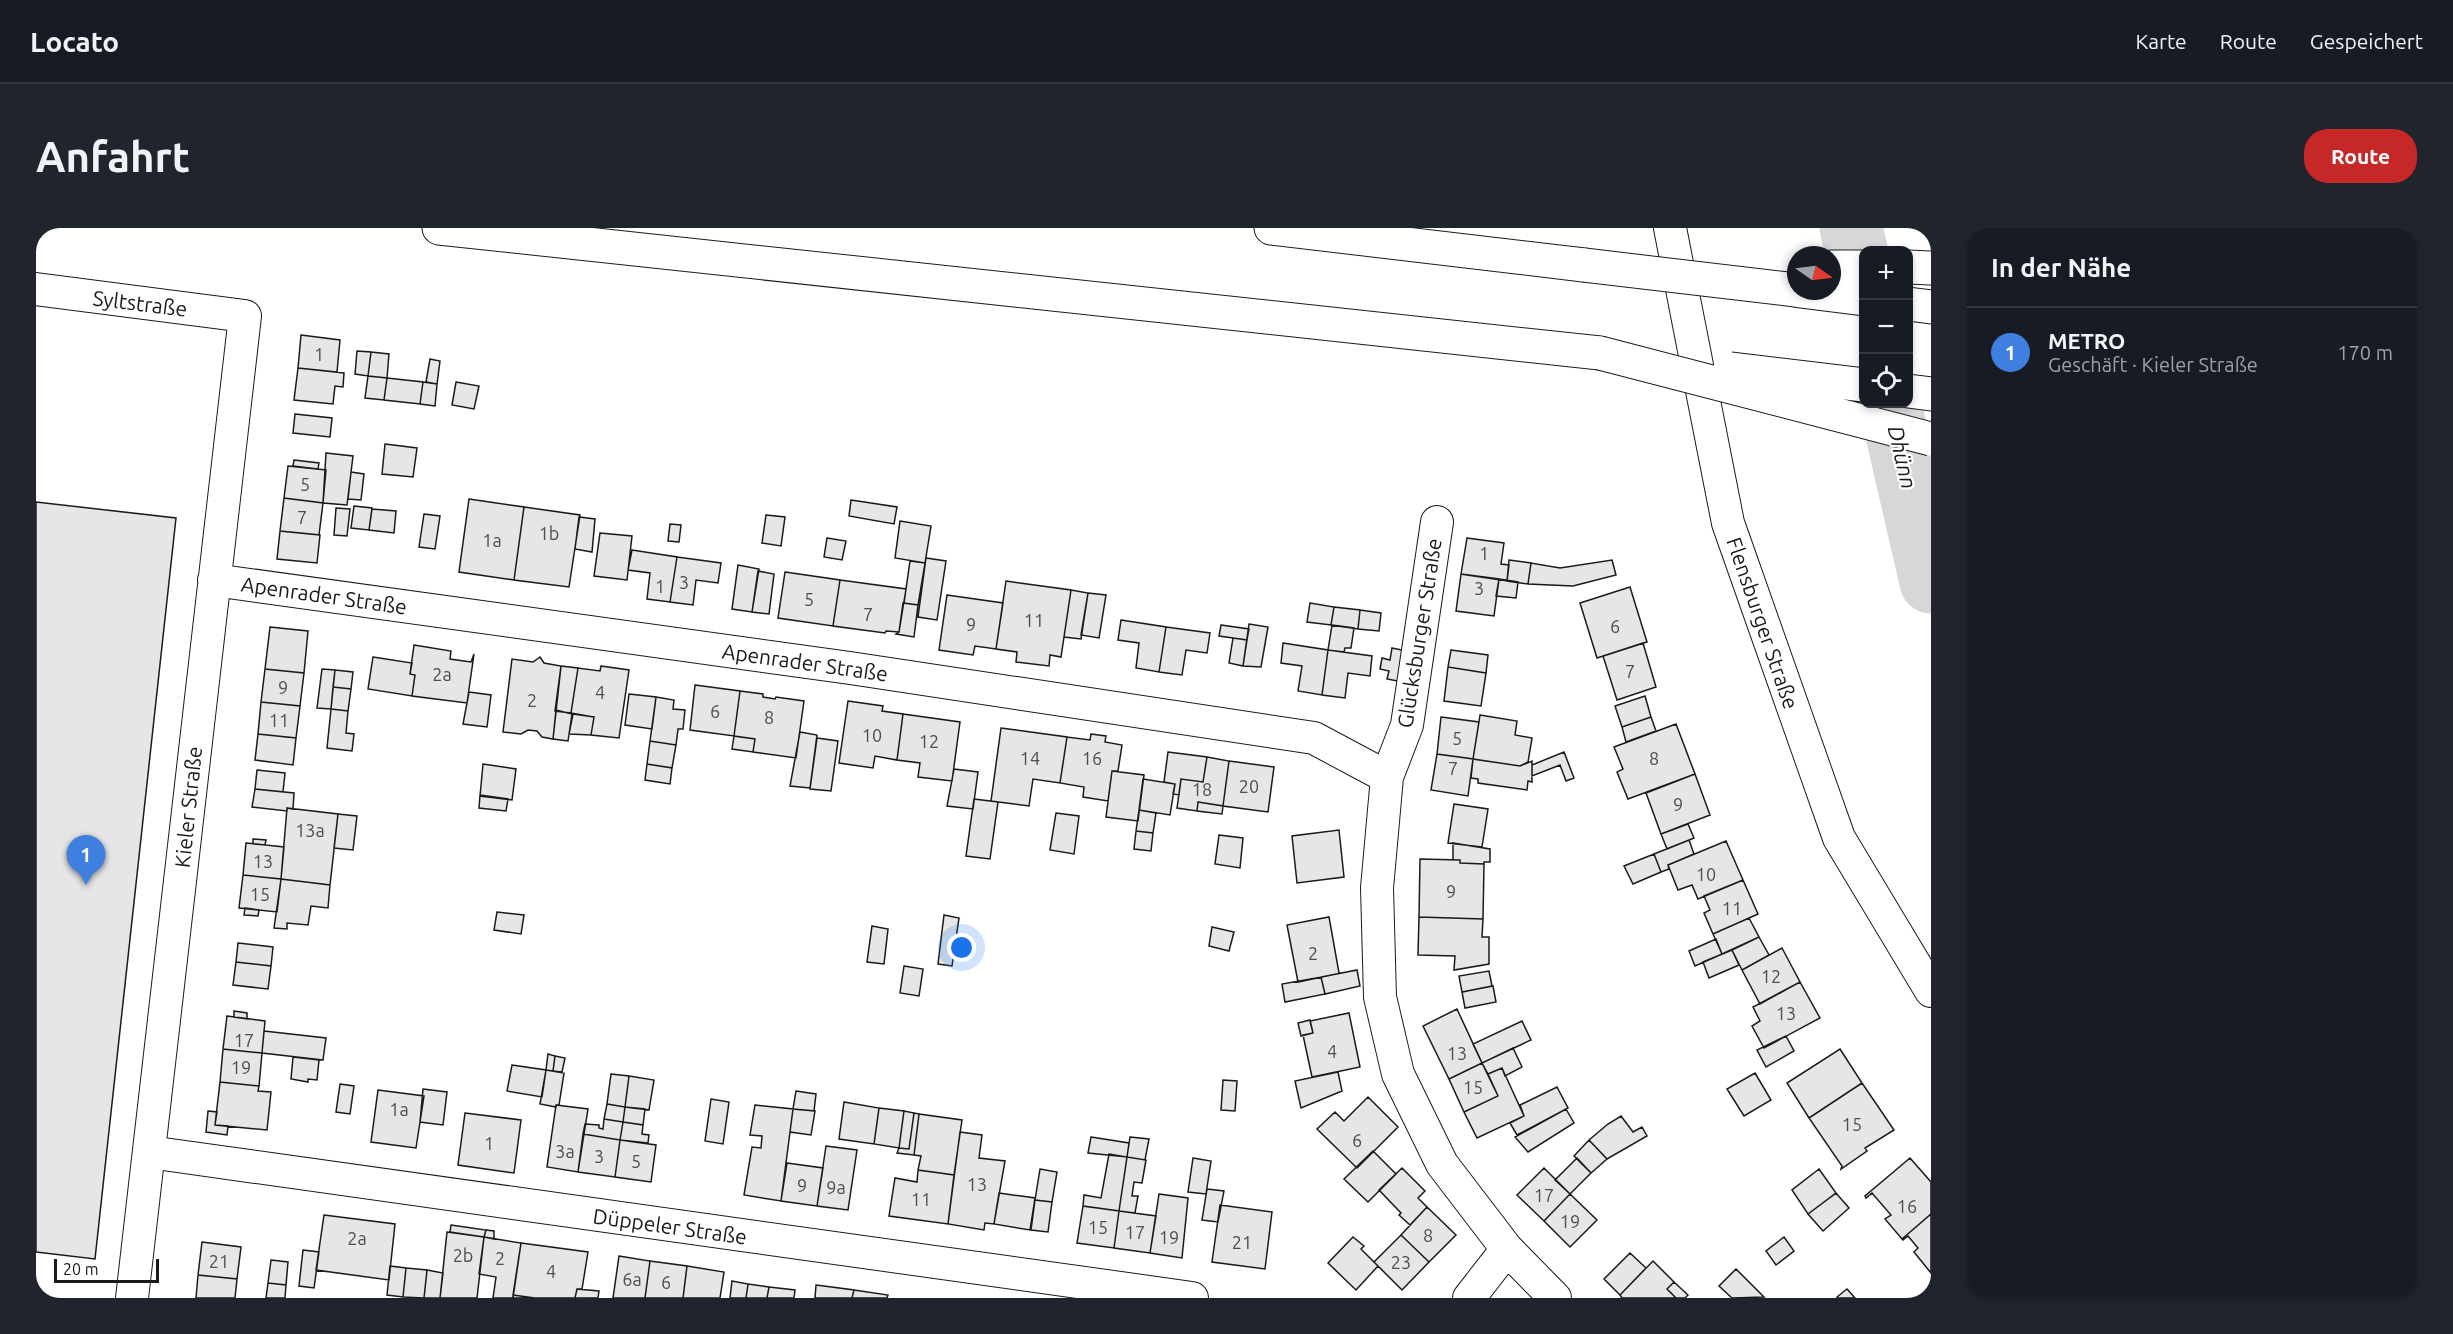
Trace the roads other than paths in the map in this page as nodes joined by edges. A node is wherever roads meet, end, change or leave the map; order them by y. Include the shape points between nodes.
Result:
1 (439, 228) edge
2 (1271, 228) edge
3 (1670, 228) edge
4 (1584, 265) junction
5 (1787, 267) edge
6 (1841, 267) edge
7 (1859, 267) edge
8 (1913, 267) edge
9 (1931, 268) edge
10 (36, 289) edge
11 (1787, 289) edge
12 (1841, 296) edge
13 (1859, 298) edge
14 (1913, 305) edge
15 (1931, 307) edge
16 (245, 316) joint
17 (1600, 353) junction
18 (1859, 385) edge
19 (1913, 392) edge
20 (1931, 394) edge
21 (1931, 439) edge
22 (1437, 522) dead end
23 (214, 580) junction
24 (1387, 777) junction
25 (1931, 991) edge
26 (149, 1152) junction
27 (1507, 1249) junction
28 (132, 1298) edge
29 (1192, 1298) edge
30 (1468, 1298) edge
31 (1556, 1298) edge

1 - 17 highway
2 - 4 highway
3 - 25 street, Flensburger Straße via 1728,523 1839,838
4 - 5 highway, bridge
4 - 11 highway, bridge
6 - 7 highway
8 - 9 highway
10 - 16 street, Syltstraße
12 - 13 highway
14 - 15 highway
16 - 23 street, Kieler Straße
17 - 18 highway, bridge
17 - 21 highway, bridge
19 - 20 highway
22 - 24 street, Glücksburger Straße via 1407,725
23 - 24 street, Apenrader Straße via 862,669 1314,738
23 - 26 street, Kieler Straße
24 - 27 street, Glücksburger Straße via 1377,888 1380,997 1398,1074 1442,1164
26 - 28 street, Kieler Straße
26 - 29 street, Düppeler Straße
27 - 30 street
27 - 31 street, Glücksburger Straße

